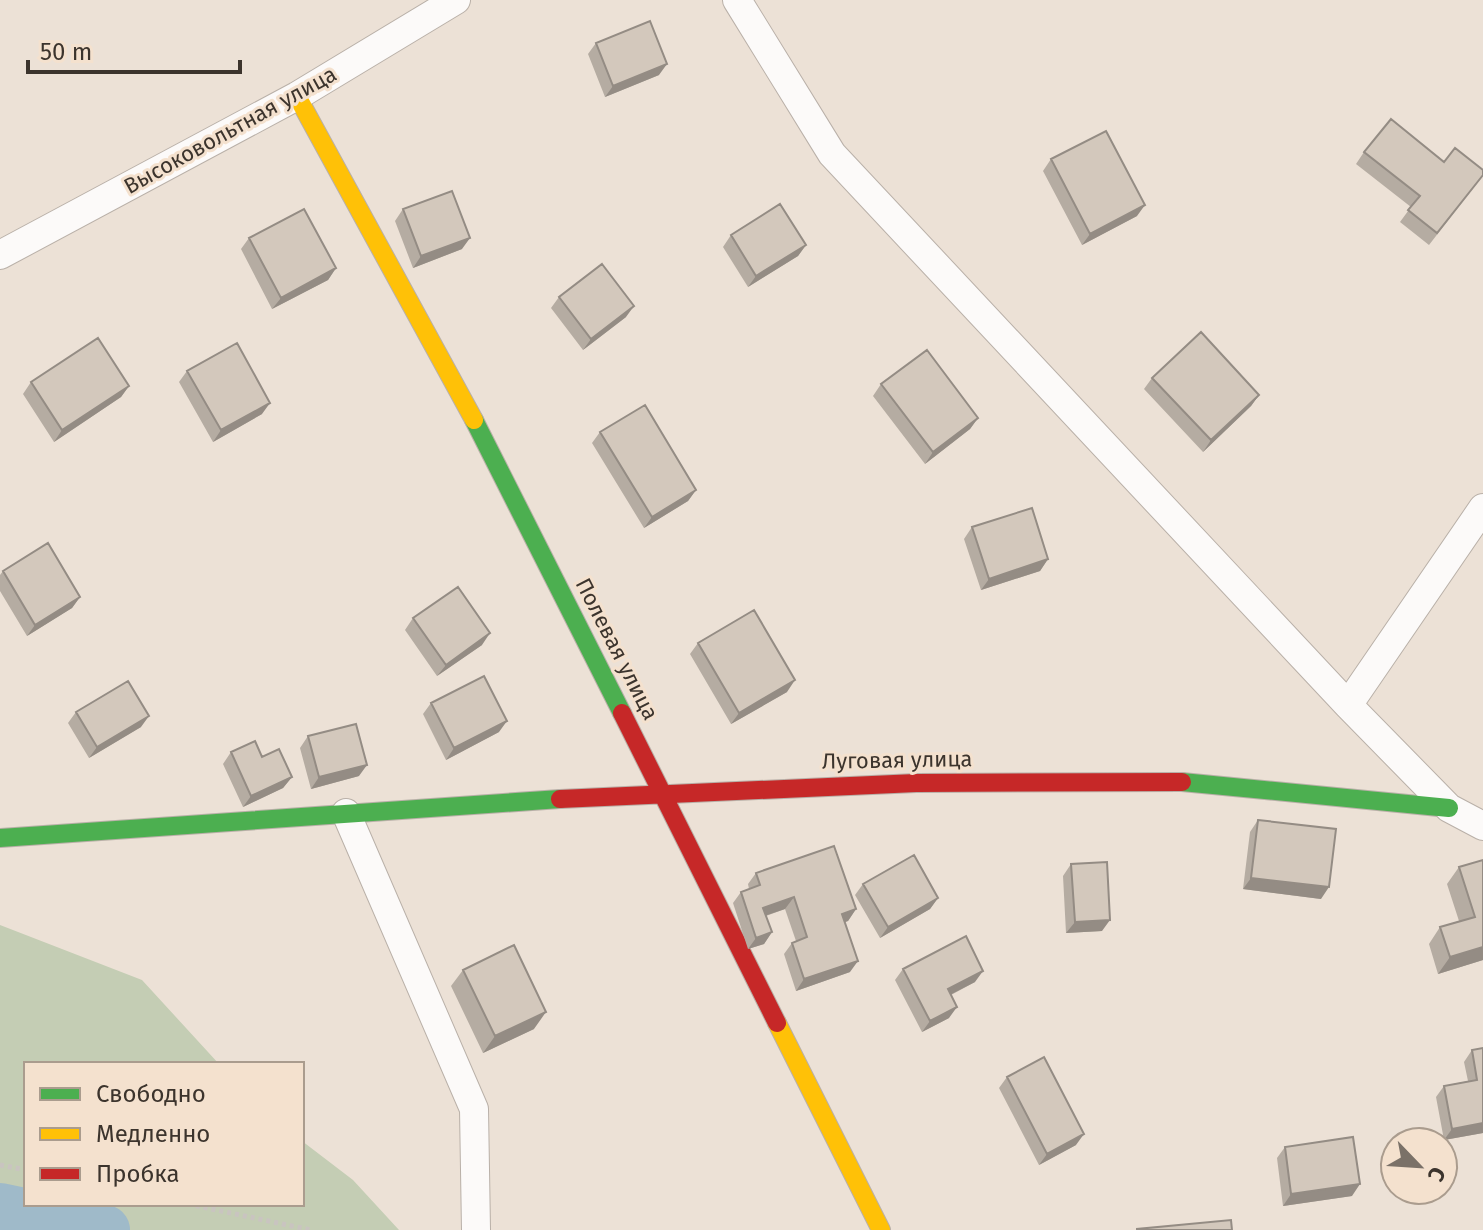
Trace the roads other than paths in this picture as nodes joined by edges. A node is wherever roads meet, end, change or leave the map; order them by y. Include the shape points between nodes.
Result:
1 (456, 0) edge
2 (737, 0) edge
3 (297, 96) junction
4 (0, 255) edge
5 (1483, 508) edge
6 (1348, 705) junction
7 (661, 792) junction
8 (1449, 808) junction
9 (346, 813) junction
10 (1483, 826) edge
11 (0, 838) edge
12 (476, 1230) edge
13 (881, 1230) edge

1 - 3 street, Высоковольтная улица
2 - 6 street via 832,154
3 - 4 street, Высоковольтная улица
3 - 7 street, Полевая улица via 478,426
5 - 6 street
6 - 8 street
7 - 8 street, Луговая улица via 1157,780
7 - 9 street, Луговая улица
7 - 13 street, Полевая улица
8 - 10 street
9 - 11 street, Луговая улица
9 - 12 street via 474,1109

